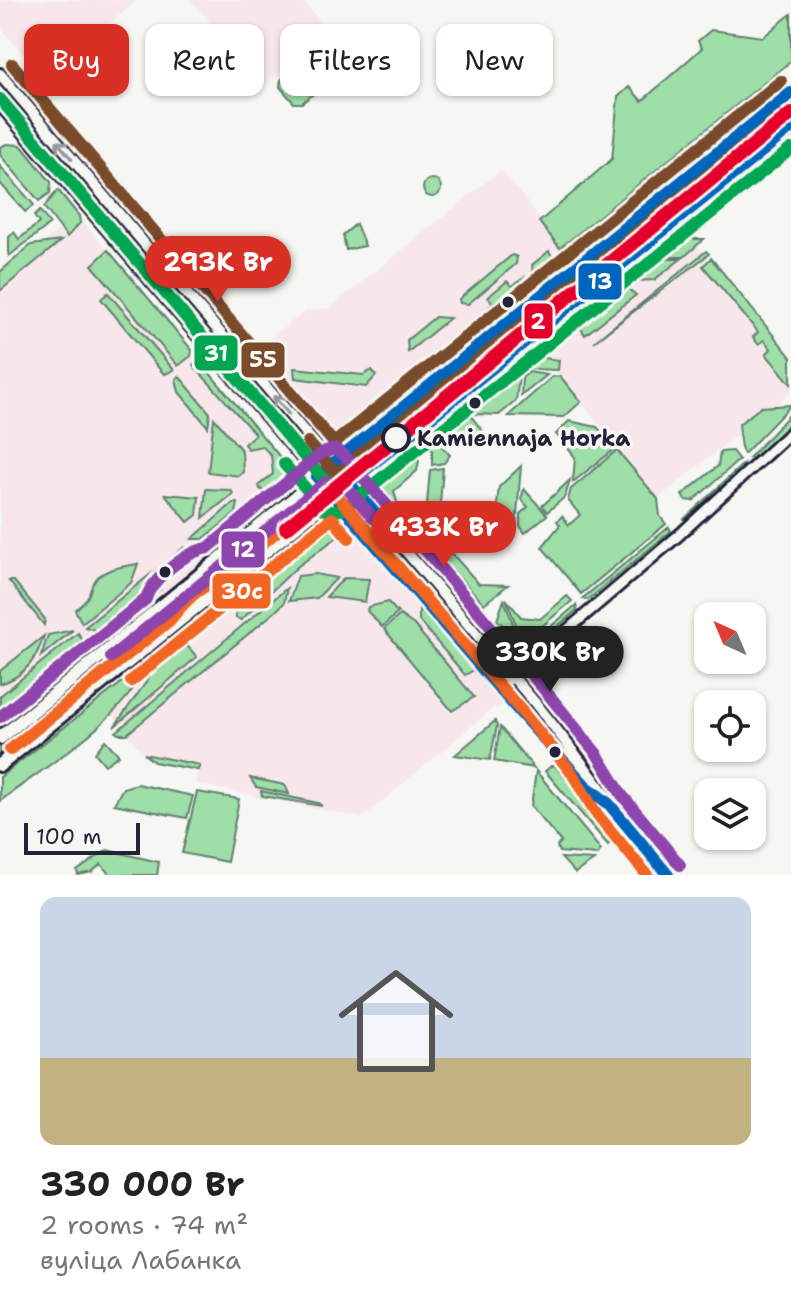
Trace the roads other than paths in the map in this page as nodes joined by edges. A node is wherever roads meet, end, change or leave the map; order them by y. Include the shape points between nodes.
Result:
1 (0, 74) edge
2 (791, 93) edge
3 (0, 104) edge
4 (791, 128) edge
5 (791, 432) edge
6 (332, 465) junction
7 (317, 477) junction
8 (349, 483) junction
9 (334, 496) junction
10 (513, 677) junction
11 (73, 681) junction
12 (499, 688) junction
13 (79, 702) junction
14 (0, 738) edge
15 (0, 765) edge
16 (609, 804) junction
17 (668, 875) edge

6 -> 1 main road
2 - 6 main road
3 - 7 main road
4 - 8 main road
5 - 10 street
6 - 7 main road
6 - 8 main road
7 - 9 main road
7 - 11 main road
8 - 9 main road
8 - 10 main road
9 - 12 main road
9 - 13 main road
10 - 12 street
10 - 16 main road via 585,764
11 - 13 main road via 67,695
11 - 14 main road
12 - 16 main road via 586,786
13 - 15 main road
16 - 17 main road

